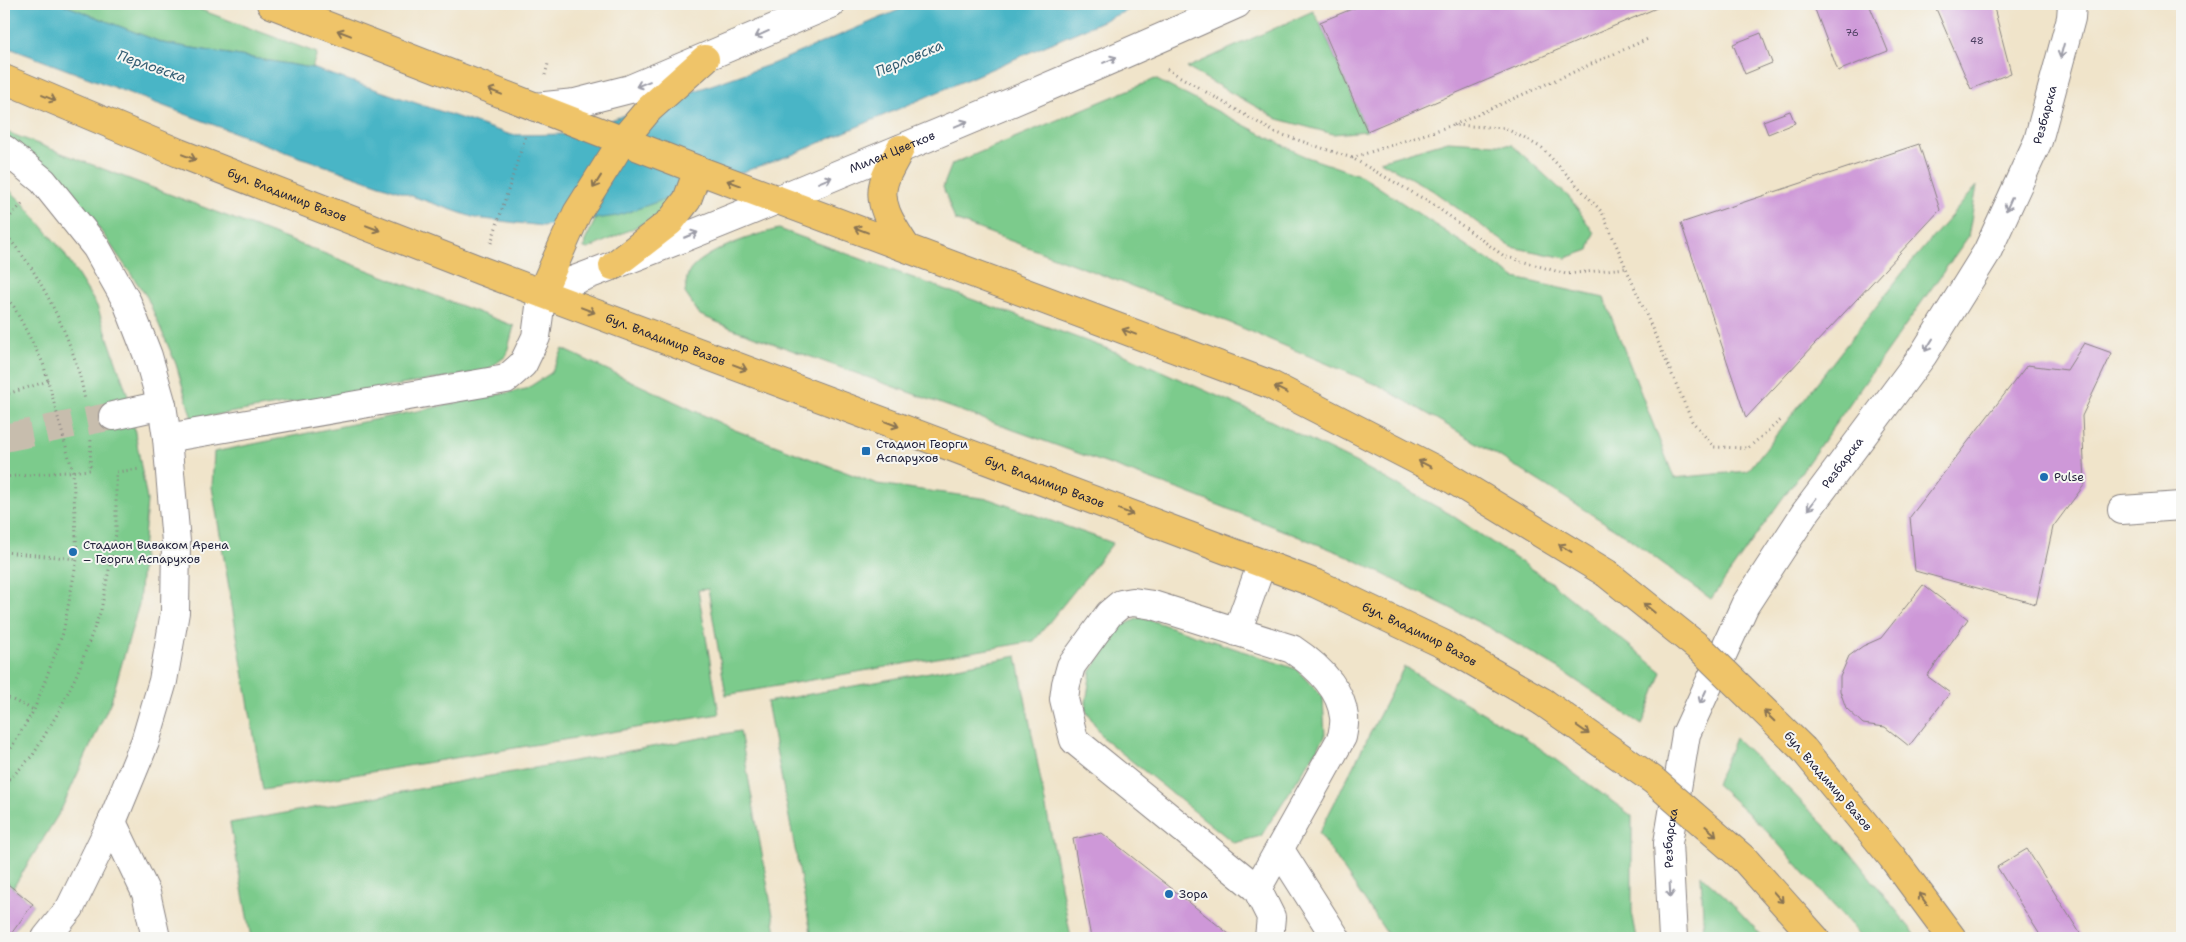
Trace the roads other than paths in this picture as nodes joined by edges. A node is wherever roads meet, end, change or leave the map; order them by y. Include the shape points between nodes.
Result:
1 (270, 4) edge
2 (1237, 4) edge
3 (2072, 4) edge
4 (813, 7) edge
5 (705, 59) junction
6 (4, 79) edge
7 (532, 118) junction
8 (623, 140) junction
9 (4, 149) edge
10 (900, 149) junction
11 (698, 170) junction
12 (780, 199) junction
13 (906, 248) junction
14 (613, 266) junction
15 (542, 292) junction
16 (162, 406) junction
17 (113, 416) tunnel mouth
18 (167, 438) junction
19 (2182, 506) edge
20 (2122, 510) dead end
21 (1262, 563) junction
22 (1237, 632) junction
23 (112, 822) junction
24 (1280, 850) junction
25 (1257, 889) junction
26 (46, 938) edge
27 (156, 938) edge
28 (1269, 938) edge
29 (1336, 938) edge
30 (1673, 938) edge
31 (1815, 938) edge
32 (1952, 938) edge

7 -> 1 main road, бул. Владимир Вазов
10 -> 2 street, Милен Цветков
3 -> 30 street, Резбарска via 2038,140 1987,252 1923,355 1805,513 1745,605 1686,734 1668,844
4 -> 5 street
5 -> 7 street via 630,89
5 - 8 main road via 649,109
6 -> 15 main road, бул. Владимир Вазов via 179,153
7 - 8 main road, бул. Владимир Вазов
8 - 11 main road, бул. Владимир Вазов
8 -> 15 main road via 577,213
9 - 16 street via 43,181 96,247 127,302 148,356
12 -> 10 street, Милен Цветков
10 - 13 main road via 884,182 882,202
12 -> 11 main road, бул. Владимир Вазов
11 - 14 main road via 687,200 670,222
13 -> 12 main road, бул. Владимир Вазов
14 -> 12 street, Милен Цветков
32 -> 13 main road, бул. Владимир Вазов, bridge via 1892,857 1804,750 1703,651 1606,574 1442,473 1269,384
14 - 15 street, Милен Цветков
15 - 18 street via 536,337 523,364 506,379
15 -> 21 main road, бул. Владимир Вазов
16 - 17 street
16 - 18 street
18 - 23 street via 176,542 175,612 163,681 145,742
19 - 20 street
21 - 22 street
21 -> 31 main road, бул. Владимир Вазов, bridge via 1317,584 1443,644 1543,702 1652,780 1745,860
22 - 24 street via 1292,649 1308,660 1334,690 1344,718 1342,737
22 - 25 street via 1153,604 1121,604 1109,614 1071,666 1064,699 1074,740
23 - 26 street via 70,908
23 - 27 street via 146,893
24 - 25 street
24 - 29 street
25 - 28 street via 1271,917

